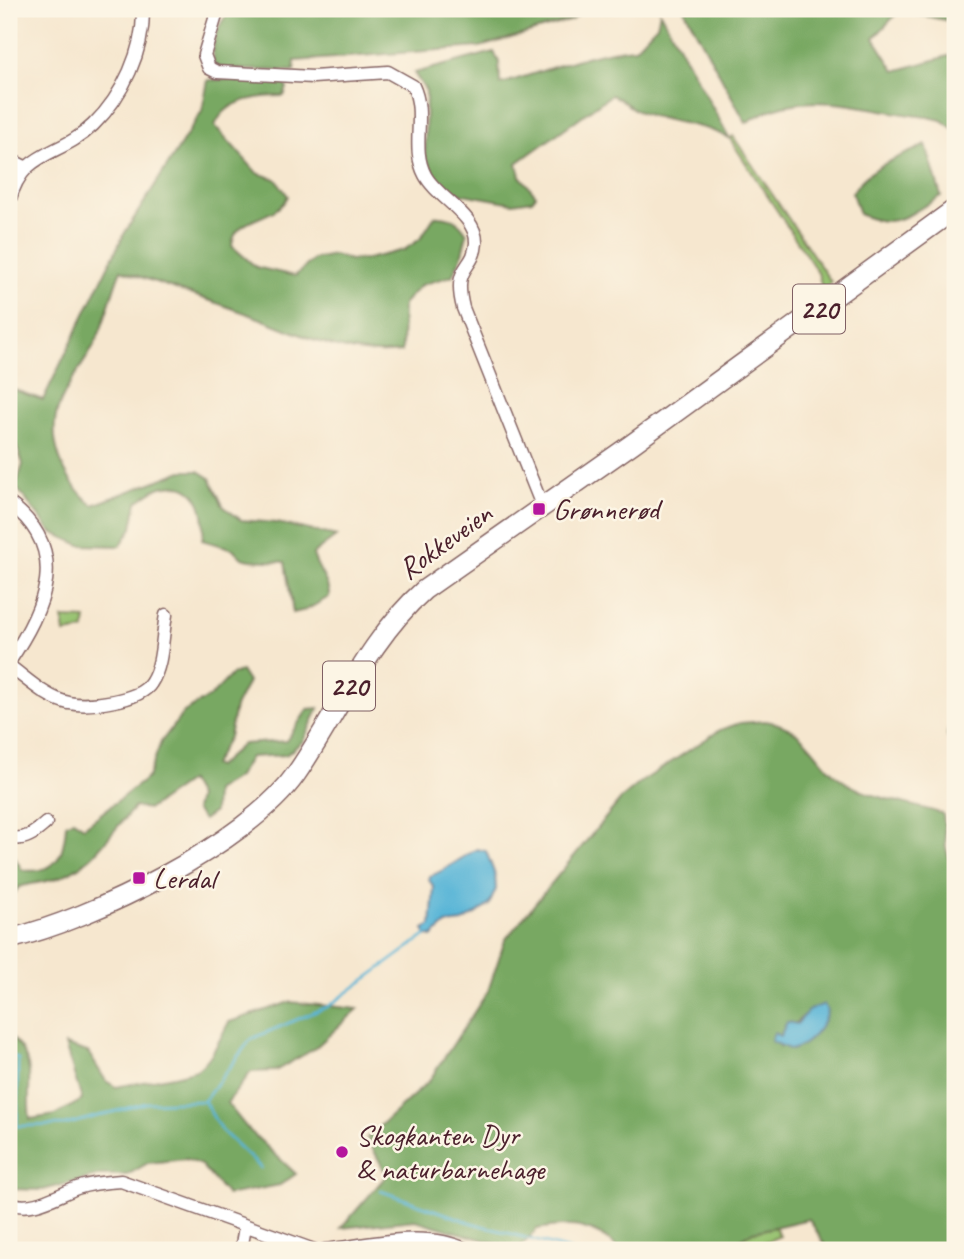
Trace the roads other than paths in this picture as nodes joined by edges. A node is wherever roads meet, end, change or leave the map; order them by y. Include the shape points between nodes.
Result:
1 (143, 9) edge
2 (218, 9) edge
3 (9, 159) edge
4 (25, 167) junction
5 (9, 202) edge
6 (955, 209) edge
7 (9, 503) edge
8 (543, 508) junction
9 (166, 615) dead end
10 (9, 664) edge
11 (46, 823) dead end
12 (9, 838) edge
13 (9, 939) edge
14 (9, 1203) edge
15 (245, 1227) junction
16 (241, 1250) edge
17 (314, 1250) edge
18 (325, 1250) edge
19 (467, 1250) edge

1 - 4 street via 139,52 115,96 93,125
2 - 8 street via 204,55 209,68 217,72 313,78 388,72 413,86 420,109 420,165 429,183 472,226 476,243 459,277 463,308
3 - 4 street
4 - 5 street
6 - 8 main road, Rokkeveien / 220
7 - 10 street via 29,519 42,539 48,577 36,619
8 - 13 main road, Rokkeveien / 220 via 424,590 394,619 295,775 253,820 115,899 54,926
9 - 10 street via 156,671 141,693 69,703 50,695
11 - 12 street via 19,840
14 - 15 street via 31,1205 96,1182 121,1181
15 - 16 street
15 - 17 street
18 - 19 street via 418,1240 437,1240

